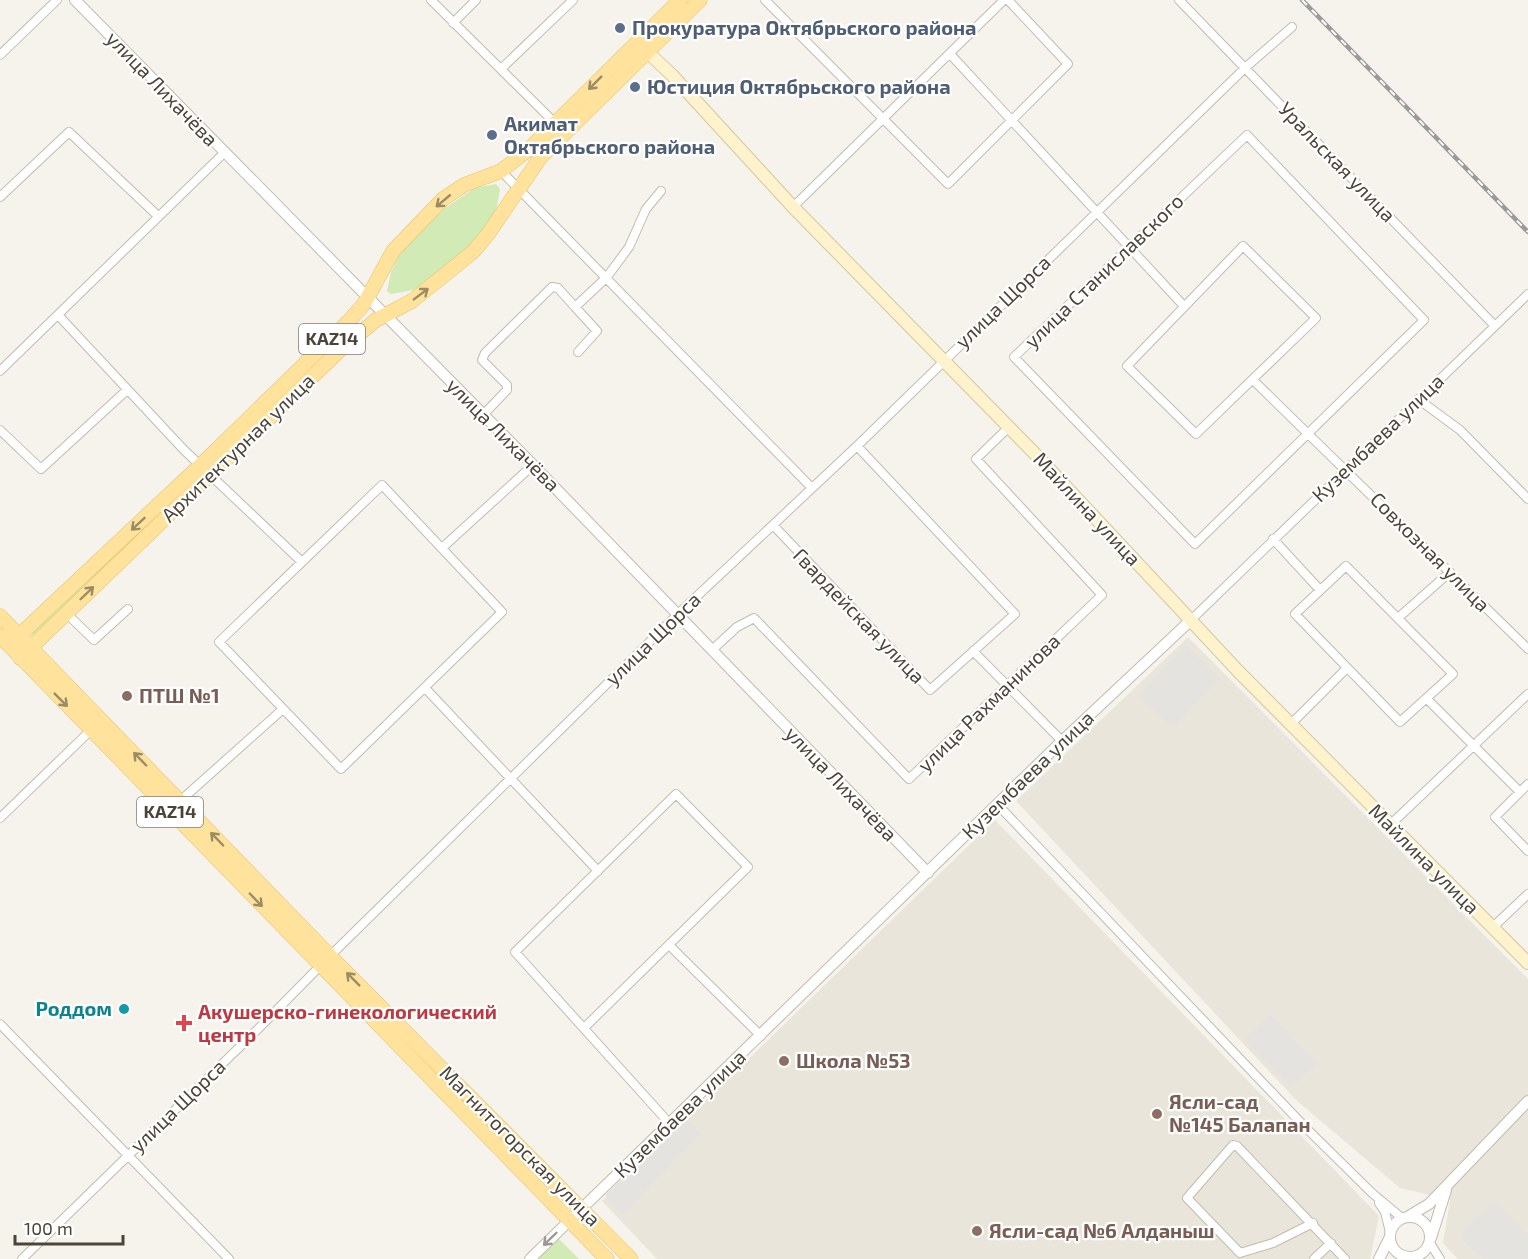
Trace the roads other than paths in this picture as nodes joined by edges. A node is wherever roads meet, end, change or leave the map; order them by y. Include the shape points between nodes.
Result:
1 (57, 0) edge
2 (75, 0) edge
3 (431, 0) edge
4 (476, 0) edge
5 (573, 0) edge
6 (680, 0) edge
7 (700, 0) edge
8 (765, 0) edge
9 (1006, 0) edge
10 (1179, 0) edge
11 (453, 22) junction
12 (1292, 27) dead end
13 (636, 41) junction
14 (648, 53) junction
15 (950, 54) junction
16 (0, 55) edge
17 (502, 68) junction
18 (1246, 68) junction
19 (884, 118) junction
20 (1010, 123) junction
21 (556, 124) junction
22 (224, 153) junction
23 (501, 171) junction
24 (518, 187) junction
25 (661, 191) dead end
26 (0, 197) edge
27 (793, 207) junction
28 (1098, 211) junction
29 (158, 216) junction
30 (1130, 247) junction
31 (606, 278) junction
32 (1528, 294) edge
33 (368, 297) junction
34 (1183, 305) junction
35 (575, 307) junction
36 (58, 315) junction
37 (386, 316) junction
38 (1495, 326) junction
39 (578, 352) dead end
40 (943, 362) junction
41 (0, 371) edge
42 (1253, 380) junction
43 (127, 390) junction
44 (1418, 399) junction
45 (483, 415) junction
46 (1009, 427) junction
47 (0, 430) edge
48 (1308, 433) junction
49 (857, 446) junction
50 (533, 465) junction
51 (205, 470) junction
52 (1347, 470) junction
53 (812, 488) junction
54 (1528, 499) edge
55 (773, 525) junction
56 (1273, 539) junction
57 (442, 548) junction
58 (302, 562) junction
59 (1450, 572) junction
60 (1320, 590) junction
61 (128, 609) dead end
62 (66, 613) junction
63 (678, 614) junction
64 (0, 616) edge
65 (1398, 618) junction
66 (1191, 620) junction
67 (9, 639) edge
68 (1528, 649) edge
69 (712, 650) junction
70 (973, 651) junction
71 (25, 653) junction
72 (1347, 668) junction
73 (1007, 686) junction
74 (424, 688) junction
75 (1528, 694) edge
76 (1427, 699) junction
77 (283, 709) junction
78 (1291, 724) junction
79 (91, 730) junction
80 (1062, 741) junction
81 (1473, 746) junction
82 (508, 779) junction
83 (1528, 784) edge
84 (1520, 792) junction
85 (180, 801) junction
86 (998, 805) junction
87 (0, 818) edge
88 (1390, 825) junction
89 (1528, 851) edge
90 (598, 871) junction
91 (928, 873) junction
92 (1528, 894) edge
93 (1492, 928) junction
94 (670, 946) junction
95 (325, 961) junction
96 (1528, 963) edge
97 (0, 1024) edge
98 (584, 1028) junction
99 (761, 1036) junction
100 (1528, 1101) edge
101 (670, 1124) junction
102 (128, 1155) junction
103 (1450, 1182) junction
104 (1372, 1193) junction
105 (583, 1208) junction
106 (1406, 1217) junction
107 (571, 1220) junction
108 (1313, 1223) junction
109 (1390, 1234) junction
110 (1430, 1241) junction
111 (1331, 1243) junction
112 (617, 1245) junction
113 (605, 1258) edge
114 (1411, 1258) edge
115 (22, 1259) edge
116 (229, 1259) edge
117 (530, 1259) edge
118 (631, 1259) edge
119 (1314, 1259) edge
120 (1345, 1259) edge
121 (1379, 1259) edge
122 (1440, 1259) edge

1 - 16 street
2 - 22 street, улица Лихачёва
3 - 11 street
4 - 11 street
5 - 17 street
6 - 13 main road, Архитектурная улица / KAZ14
7 - 14 main road, Архитектурная улица / KAZ14
8 - 19 street
9 - 15 street
9 - 20 street via 1068,64
10 - 18 street, Уральская улица
11 - 17 street
12 - 18 street, улица Щорса
13 - 14 main road, Майлина улица
13 -> 21 main road, Архитектурная улица / KAZ14
14 - 24 main road, Архитектурная улица / KAZ14 via 540,158
14 - 27 main road, Майлина улица
15 - 19 street
15 - 20 street
17 - 21 street
18 - 28 street, улица Щорса
18 - 38 street, Уральская улица
19 - 20 street via 948,183
19 - 27 street
20 - 28 street
21 - 23 main road, Архитектурная улица / KAZ14
22 - 29 street
22 - 33 street, улица Лихачёва
23 - 24 street
23 -> 33 main road, Архитектурная улица / KAZ14 via 464,185 443,199 393,251
24 - 31 street
37 -> 24 main road, Архитектурная улица / KAZ14 via 412,301 472,252
25 - 31 street via 646,209 629,247
26 - 29 street via 69,132
27 - 40 main road, Майлина улица
28 - 30 street
28 - 40 street, улица Щорса
29 - 36 street
30 - 34 street
30 - 48 street, улица Станиславского via 1014,357 1195,544
30 - 48 street, улица Станиславского via 1247,135 1424,320
31 - 35 street
31 - 53 street
32 - 38 street, Кузембаева улица
33 - 37 street, улица Лихачёва
33 - 51 main road, Архитектурная улица / KAZ14
34 - 42 street via 1127,366 1196,434
34 - 42 street via 1243,246 1316,318
35 - 39 street via 597,331
35 - 45 street via 558,288 552,287 485,353 482,360 507,385 507,390
36 - 41 street
36 - 43 street
37 - 45 street, улица Лихачёва
37 - 51 main road, Архитектурная улица / KAZ14 via 339,351
38 - 44 street, Кузембаева улица
40 - 46 main road, Майлина улица
40 - 49 street, улица Щорса
42 - 48 street, Совхозная улица
43 - 47 street via 41,469
43 - 51 street
44 - 52 street, Кузембаева улица
44 - 54 street via 1460,430
45 - 50 street, улица Лихачёва
46 - 66 main road, Майлина улица
46 - 73 street, улица Рахманинова via 976,459 1102,595
48 - 52 street, Совхозная улица
49 - 53 street, улица Щорса
49 - 70 street, Гвардейская улица via 1016,614
50 - 57 street
50 - 63 street, улица Лихачёва
51 - 58 street
62 -> 51 main road, Архитектурная улица / KAZ14
51 -> 67 main road, Архитектурная улица / KAZ14
52 - 56 street, Кузембаева улица
52 - 59 street, Совхозная улица
53 - 55 street, улица Щорса
55 - 63 street, улица Щорса
55 - 70 street, Гвардейская улица via 930,690
56 - 60 street
56 - 66 street, Кузембаева улица
57 - 58 street via 382,485
57 - 74 street via 502,612
58 - 77 street via 219,642
59 - 65 street
59 - 68 street, Совхозная улица
60 - 65 street via 1346,566
60 - 72 street via 1295,614
61 - 62 street via 94,640
62 - 71 main road, Архитектурная улица / KAZ14
63 - 69 street, улица Лихачёва
63 - 82 street, улица Щорса
64 - 67 main road, Магнитогорская улица
65 - 76 street via 1453,674
66 - 78 main road, Майлина улица
66 - 80 street, Кузембаева улица
67 - 71 main road, Магнитогорская улица / KAZ14
69 - 73 street, улица Рахманинова via 737,627 754,618 909,779
69 - 91 street, улица Лихачёва
70 - 73 street
71 -> 79 main road, Магнитогорская улица / KAZ14
85 -> 71 main road, Магнитогорская улица / KAZ14
72 - 76 street via 1400,722
72 - 78 street
73 - 80 street
74 - 77 street via 341,769
74 - 82 street
75 - 81 street
76 - 81 street
77 - 85 street
78 - 88 main road, Майлина улица
79 - 87 street
79 -> 95 main road, Магнитогорская улица / KAZ14
80 - 86 street, Кузембаева улица
81 - 84 street
81 - 88 street
82 - 90 street
82 - 95 street, улица Щорса
83 - 84 street
84 - 89 street via 1495,817
95 -> 85 main road, Магнитогорская улица / KAZ14
86 - 91 street, Кузембаева улица
86 - 104 street
88 - 93 main road, Майлина улица
90 - 94 street via 676,794 748,867
90 - 98 street via 514,952
91 - 99 street, Кузембаева улица
92 - 93 street
93 - 96 main road, Майлина улица
94 - 98 street
94 - 99 street
95 - 102 street, улица Щорса
105 -> 95 main road, Магнитогорская улица / KAZ14
95 - 107 main road, Магнитогорская улица / KAZ14
97 - 102 street
98 - 101 street
99 - 101 street, Кузембаева улица
100 - 103 street
101 - 105 street, Кузембаева улица
102 - 115 street, улица Щорса
102 - 116 street
103 - 106 street via 1429,1203
103 - 110 street
104 - 106 street
104 - 109 street via 1385,1212
105 - 107 street, Кузембаева улица
105 - 112 main road, Магнитогорская улица / KAZ14
106 - 109 street
106 - 110 street via 1427,1225
107 - 113 main road, Магнитогорская улица / KAZ14
107 -> 117 street, Кузембаева улица
108 - 108 street via 1235,1145 1187,1198 1240,1253 1273,1243
108 - 111 street
109 - 114 street via 1394,1248
109 - 121 street
110 - 114 street via 1424,1251
110 - 122 street
111 - 119 street
111 - 120 street
112 - 113 street
112 - 118 main road, Магнитогорская улица / KAZ14

